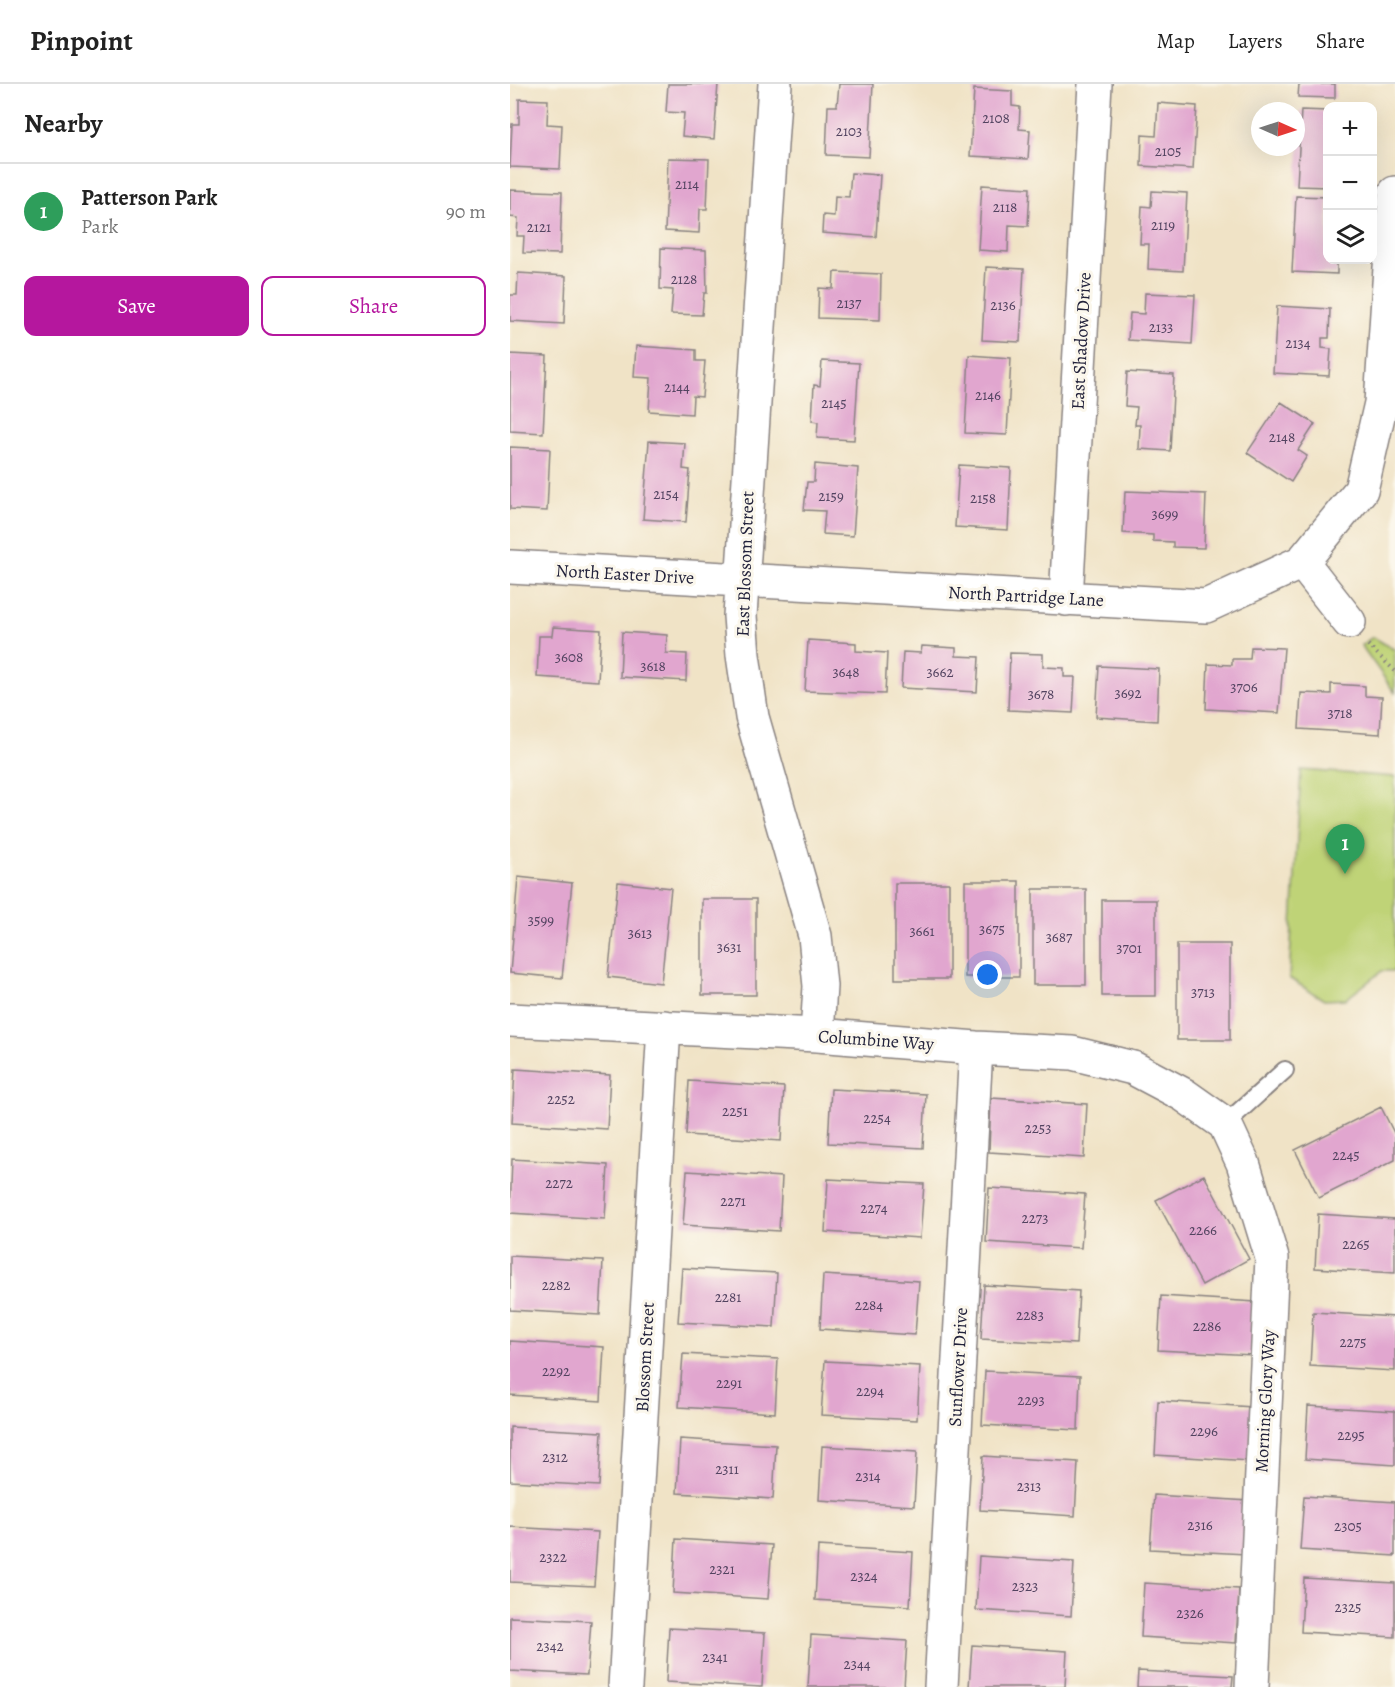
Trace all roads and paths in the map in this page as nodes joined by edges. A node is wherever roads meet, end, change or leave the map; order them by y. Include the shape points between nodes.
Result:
1 (775, 84) edge
2 (1095, 84) edge
3 (1395, 193) edge
4 (1302, 562) junction
5 (510, 567) edge
6 (741, 581) junction
7 (1066, 598) junction
8 (1357, 632) joint
9 (1395, 671) edge
10 (510, 1020) edge
11 (664, 1027) junction
12 (816, 1035) junction
13 (976, 1048) junction
14 (1285, 1070) dead end
15 (1225, 1124) junction
16 (625, 1687) edge
17 (941, 1687) edge
18 (1260, 1687) edge

1 - 6 street, East Blossom Street
2 - 7 street, East Shadow Drive
3 - 4 street via 1381,403 1361,490
4 - 7 street, North Partridge Lane via 1206,606
4 - 8 street
5 - 6 street, North Easter Drive
6 - 7 street, North Partridge Lane
6 - 12 street, East Blossom Street via 743,655 752,717 815,936 820,986
8 - 9 path
10 - 11 street, Columbine Way
11 - 12 street, Columbine Way
11 - 16 street, Blossom Street
12 - 13 street, Columbine Way
13 - 15 street, Columbine Way via 1072,1053 1133,1068 1184,1095
13 - 17 street, Sunflower Drive
14 - 15 lane
15 - 18 street, Morning Glory Way via 1244,1163 1272,1258

